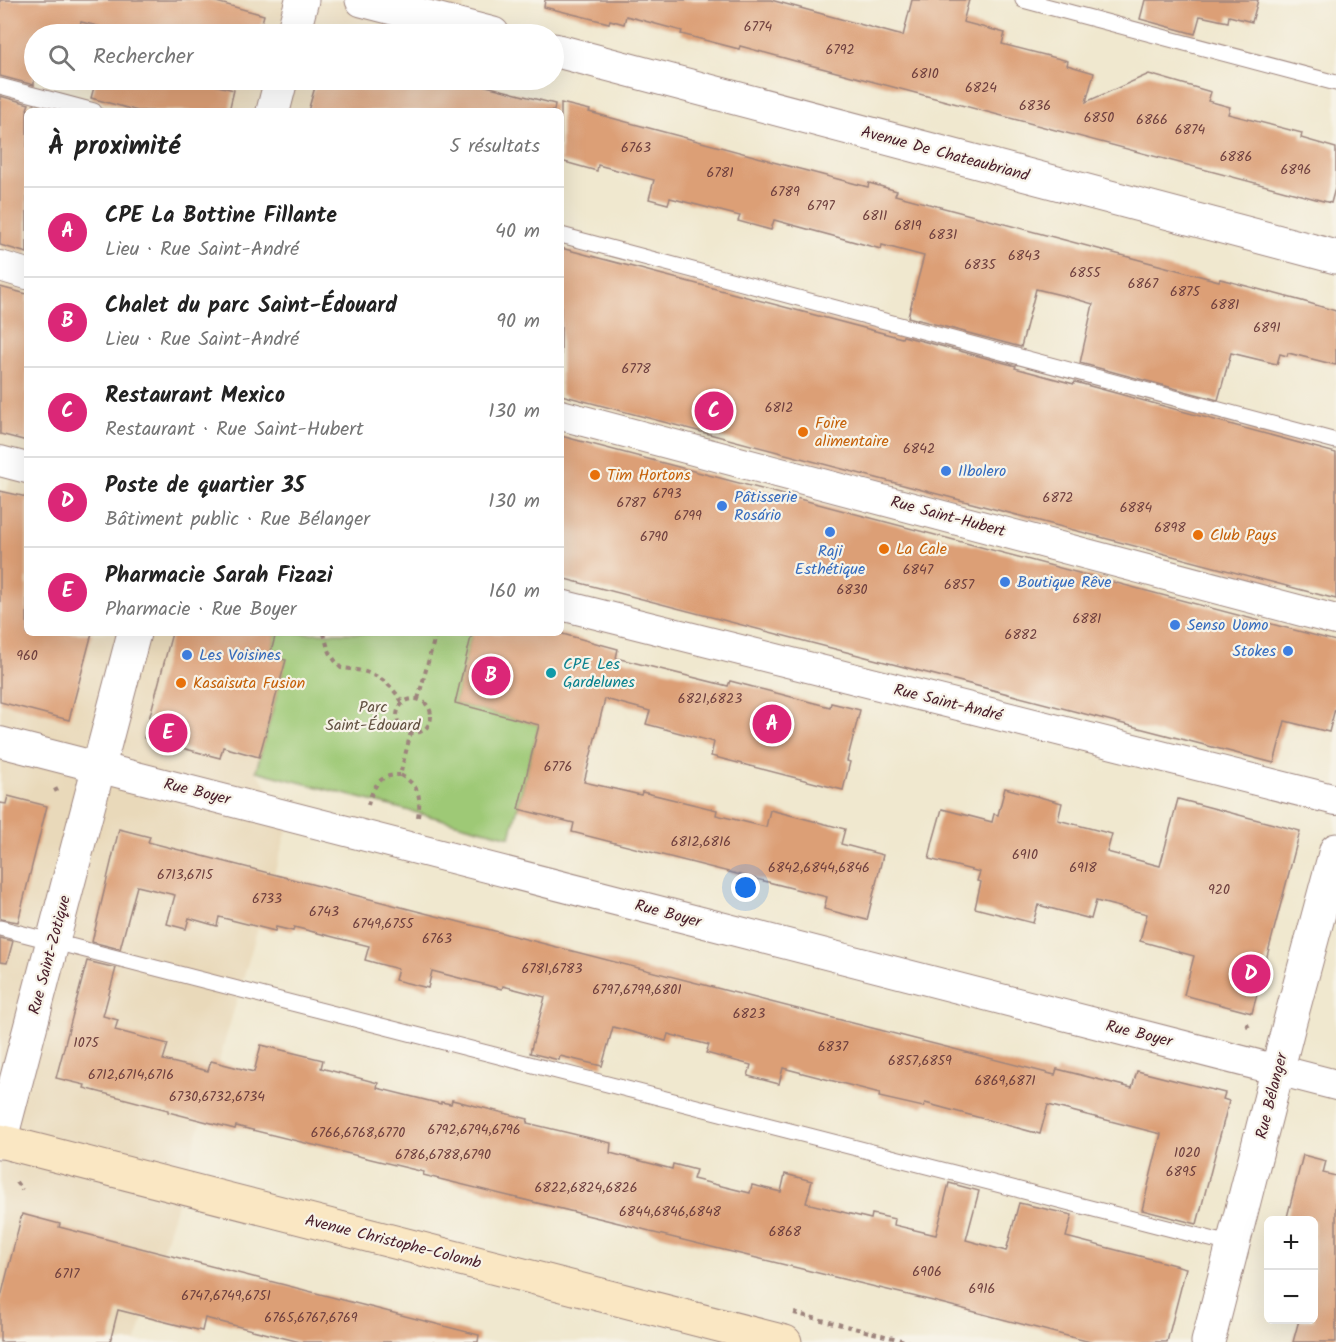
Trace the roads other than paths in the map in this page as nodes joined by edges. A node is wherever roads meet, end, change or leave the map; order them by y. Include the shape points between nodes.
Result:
1 (302, 0) edge
2 (362, 0) edge
3 (1023, 0) edge
4 (296, 24) edge
5 (454, 24) edge
6 (564, 54) edge
7 (1336, 83) edge
8 (0, 86) edge
9 (278, 90) edge
10 (83, 108) edge
11 (274, 108) edge
12 (564, 236) edge
13 (1336, 256) edge
14 (0, 266) edge
15 (24, 272) edge
16 (564, 416) edge
17 (1336, 441) edge
18 (0, 461) edge
19 (24, 467) edge
20 (564, 606) edge
21 (1336, 620) edge
22 (133, 636) edge
23 (0, 742) edge
24 (99, 767) junction
25 (1336, 801) edge
26 (1336, 850) edge
27 (0, 928) edge
28 (53, 942) junction
29 (1278, 1070) junction
30 (1336, 1085) edge
31 (0, 1141) edge
32 (1234, 1245) junction
33 (785, 1342) edge
34 (1208, 1342) edge

1 - 4 street
2 - 5 street
3 - 7 lane
6 - 13 street, Avenue De Chateaubriand
8 - 10 lane
9 - 11 street
12 - 17 lane
14 - 15 street
16 - 21 street, Rue Saint-Hubert
18 - 19 street
20 - 25 street, Rue Saint-André
22 - 24 street, Rue Saint-Zotique
23 - 24 street, Rue Boyer
24 - 28 street, Rue Saint-Zotique
24 - 29 street, Rue Boyer
26 - 29 street, Rue Bélanger
27 - 28 lane
28 - 31 street, Rue Saint-Zotique
28 - 32 lane
29 - 30 street, Rue Boyer
29 - 32 street, Rue Bélanger
31 - 33 main road, Avenue Christophe-Colomb
32 - 34 street, Rue Bélanger

